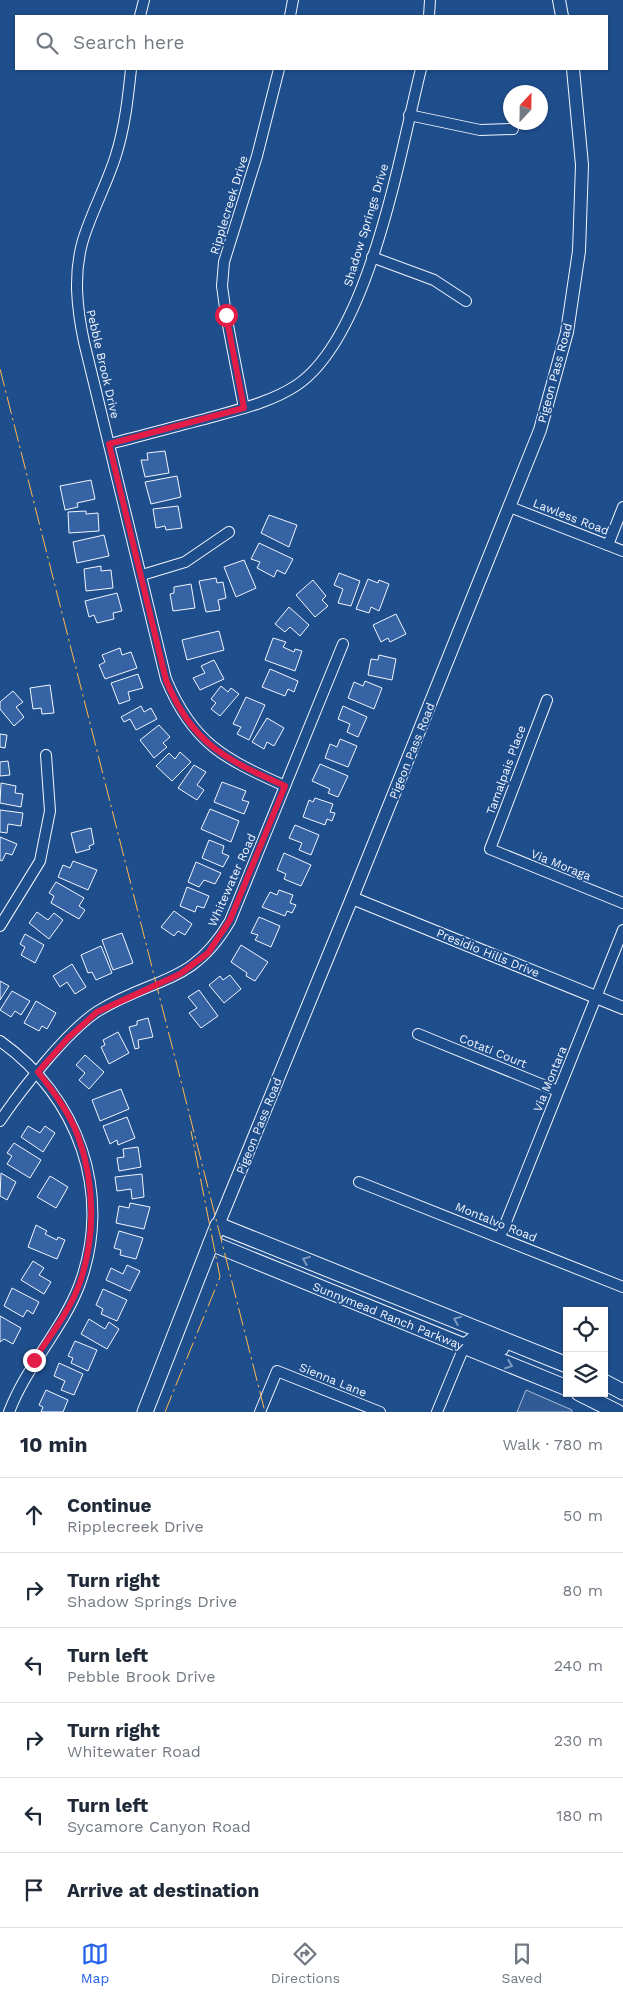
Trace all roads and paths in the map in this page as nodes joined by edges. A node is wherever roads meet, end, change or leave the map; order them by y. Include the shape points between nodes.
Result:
1 (144, 0) edge
2 (293, 0) edge
3 (430, 0) edge
4 (559, 0) edge
5 (140, 15) edge
6 (290, 15) edge
7 (429, 15) edge
8 (562, 15) edge
9 (130, 70) edge
10 (279, 70) edge
11 (421, 70) edge
12 (573, 70) edge
13 (409, 116) junction
14 (503, 129) edge
15 (372, 257) junction
16 (466, 301) dead end
17 (244, 408) junction
18 (109, 444) junction
19 (510, 507) junction
20 (623, 507) edge
21 (230, 532) dead end
22 (608, 545) junction
23 (623, 551) edge
24 (142, 575) junction
25 (343, 644) dead end
26 (547, 700) dead end
27 (46, 755) dead end
28 (285, 786) junction
29 (490, 849) joint
30 (352, 898) junction
31 (623, 903) edge
32 (0, 926) edge
33 (623, 930) edge
34 (596, 997) junction
35 (623, 1008) edge
36 (418, 1034) dead end
37 (0, 1041) edge
38 (38, 1072) junction
39 (558, 1091) junction
40 (0, 1122) edge
41 (359, 1182) dead end
42 (218, 1225) junction
43 (500, 1238) junction
44 (211, 1244) junction
45 (623, 1286) edge
46 (464, 1347) junction
47 (563, 1363) edge
48 (563, 1371) edge
49 (608, 1384) edge
50 (563, 1386) edge
51 (623, 1392) edge
52 (587, 1397) edge
53 (9, 1412) edge
54 (145, 1412) edge
55 (260, 1412) edge
56 (380, 1412) edge
57 (437, 1412) edge
58 (617, 1412) edge

1 - 5 street
2 - 6 street
3 - 7 street
4 - 8 street
9 - 18 street, Pebble Brook Drive via 127,112 116,153 82,243 77,280 80,324
10 - 17 street, Ripplecreek Drive via 257,156 224,262 222,286
11 - 13 street, Shadow Springs Drive
12 - 19 street, Pigeon Pass Road via 582,165 575,292 558,370 540,430
13 - 14 street via 480,130
13 - 15 street, Shadow Springs Drive via 396,176
15 - 16 street via 434,280
15 - 17 street, Shadow Springs Drive via 338,338 316,367 286,391
17 - 18 street, Shadow Springs Drive
18 - 24 street, Pebble Brook Drive
19 - 22 street, Lawless Road
19 - 30 street, Pigeon Pass Road
20 - 22 street
21 - 24 street via 185,562
22 - 23 street, Lawless Road
24 - 28 street, Pebble Brook Drive via 166,680 177,706 214,750
25 - 28 street, Whitewater Road
26 - 29 street, Tamalpais Place
27 - 32 street via 50,811 40,861
28 - 38 street, Whitewater Road via 230,920 208,953 180,974 97,1012
29 - 31 street, Via Moraga
30 - 34 street, Presidio Hills Drive
30 - 42 street, Pigeon Pass Road
33 - 34 street, Via Montara
34 - 35 street, Presidio Hills Drive
34 - 39 street, Via Montara
36 - 39 street, Cotati Court
37 - 38 street
38 - 40 street, Whitewater Road
38 - 53 street via 78,1134 86,1163 91,1214 89,1242 79,1285 21,1384
39 - 43 street, Via Montara
41 - 43 street, Montalvo Road
42 - 44 main road, Pigeon Pass Road
47 -> 42 main road, Sunnymead Ranch Parkway
43 - 45 street, Montalvo Road
44 - 46 main road, Sunnymead Ranch Parkway
44 - 54 main road, Pigeon Pass Road
46 - 48 main road via 473,1340 488,1343
46 -> 50 main road, Sunnymead Ranch Parkway
46 - 57 street
49 - 51 main road
52 - 58 main road
55 - 56 street, Sienna Lane via 277,1372

